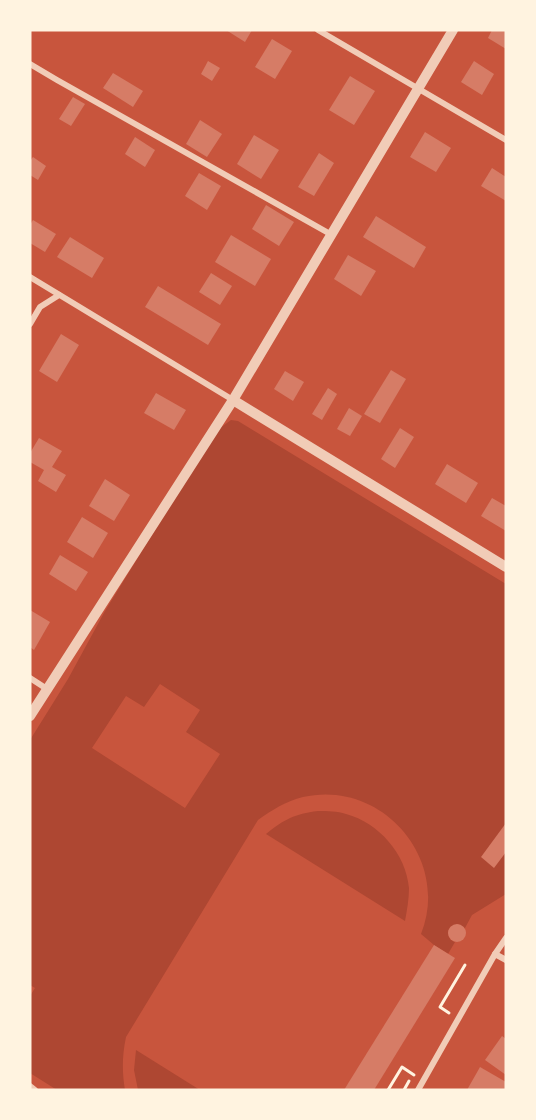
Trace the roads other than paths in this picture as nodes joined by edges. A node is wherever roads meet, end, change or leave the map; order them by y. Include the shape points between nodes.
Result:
1 (318, 30) edge
2 (453, 30) edge
3 (30, 64) edge
4 (418, 89) junction
5 (506, 140) edge
6 (332, 235) junction
7 (30, 277) edge
8 (59, 295) junction
9 (30, 324) edge
10 (232, 400) junction
11 (506, 567) edge
12 (30, 678) edge
13 (47, 688) junction
14 (30, 716) edge
15 (506, 938) edge
16 (495, 954) junction
17 (506, 960) edge
18 (30, 1086) edge
19 (35, 1090) edge
20 (418, 1090) edge

1 - 4 street
2 - 4 street
3 - 6 street
4 - 5 street
4 - 6 street
6 - 10 street
7 - 8 street
8 - 9 street via 40,308
8 - 10 street
10 - 11 street
10 - 13 street
12 - 13 street
13 - 14 street
15 - 16 street
16 - 17 street
16 - 20 street
18 - 19 street

